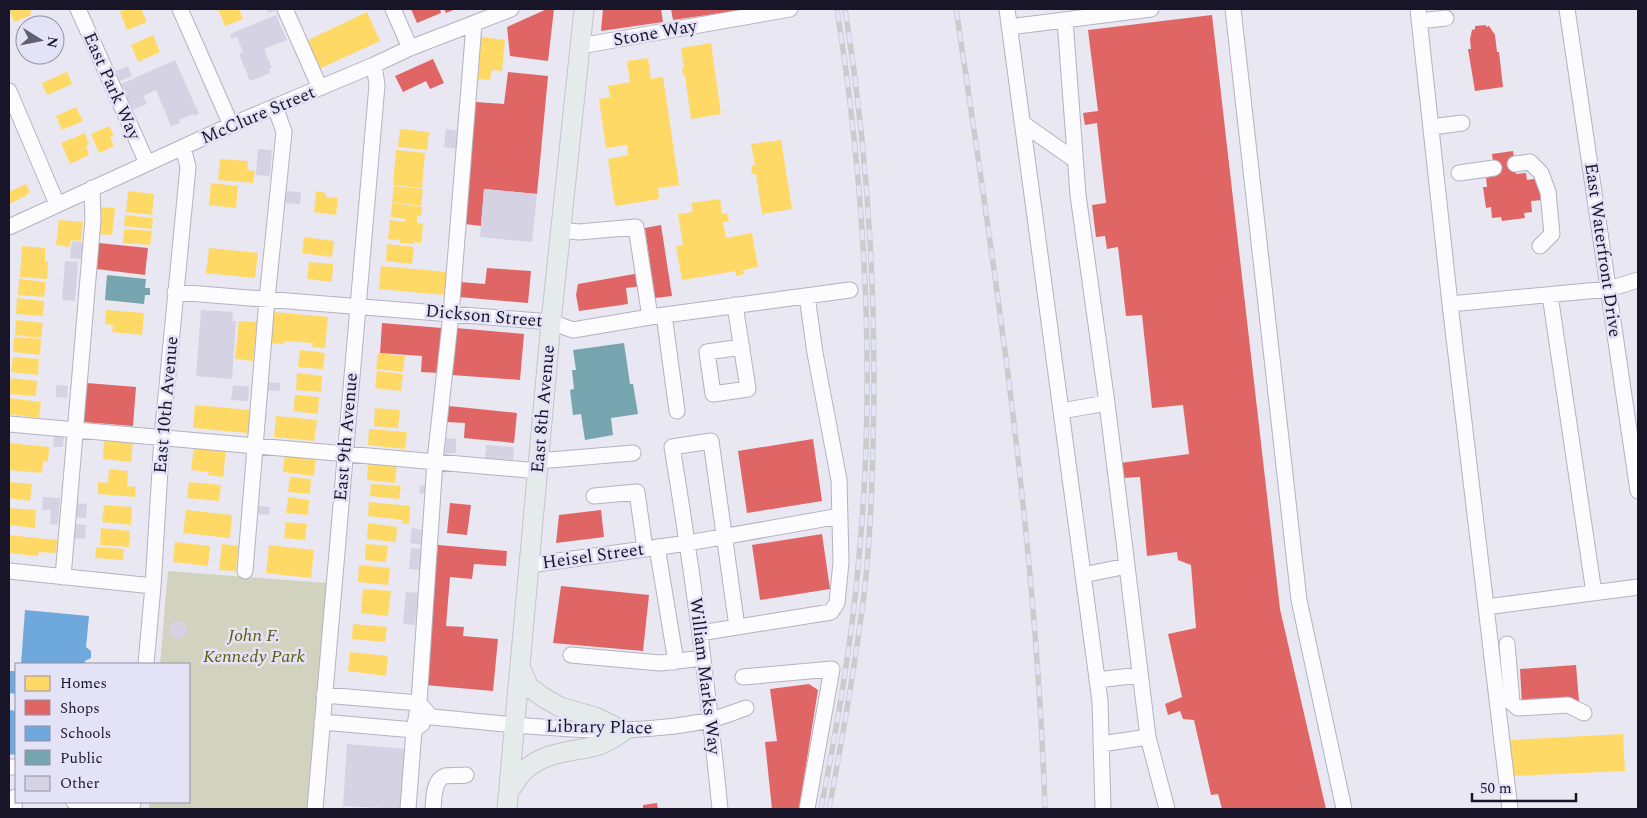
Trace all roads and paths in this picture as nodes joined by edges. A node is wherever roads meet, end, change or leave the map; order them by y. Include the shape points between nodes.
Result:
1 (78, 9) edge
2 (180, 9) edge
3 (285, 9) edge
4 (393, 9) edge
5 (511, 9) edge
6 (584, 9) edge
7 (790, 9) edge
8 (1007, 9) edge
9 (1151, 9) edge
10 (1233, 9) edge
11 (1567, 9) edge
12 (491, 13) edge
13 (1419, 15) edge
14 (1446, 18) dead end
15 (1065, 20) junction
16 (474, 24) junction
17 (1009, 27) junction
18 (580, 46) junction
19 (410, 48) junction
20 (374, 65) junction
21 (320, 88) junction
22 (9, 91) edge
23 (276, 106) junction
24 (1022, 123) junction
25 (1462, 123) dead end
26 (230, 124) junction
27 (1431, 127) junction
28 (183, 147) junction
29 (1075, 160) junction
30 (146, 163) junction
31 (1515, 164) dead end
32 (1494, 168) dead end
33 (1459, 173) dead end
34 (92, 188) junction
35 (57, 204) junction
36 (9, 227) edge
37 (560, 230) junction
38 (1540, 246) dead end
39 (1638, 280) edge
40 (1609, 289) junction
41 (850, 290) dead end
42 (175, 292) junction
43 (1550, 294) junction
44 (807, 296) junction
45 (267, 299) junction
46 (1450, 304) junction
47 (735, 305) junction
48 (358, 306) junction
49 (451, 314) junction
50 (657, 316) junction
51 (551, 322) junction
52 (742, 347) dead end
53 (1107, 403) junction
54 (678, 411) dead end
55 (1061, 411) junction
56 (9, 424) edge
57 (75, 430) junction
58 (162, 437) junction
59 (255, 445) junction
60 (345, 453) junction
61 (633, 453) dead end
62 (434, 461) junction
63 (538, 466) junction
64 (1638, 491) edge
65 (594, 496) dead end
66 (840, 516) junction
67 (725, 536) junction
68 (688, 543) junction
69 (651, 548) junction
70 (529, 565) junction
71 (1127, 566) junction
72 (9, 571) edge
73 (245, 571) dead end
74 (1083, 575) junction
75 (63, 577) junction
76 (153, 586) junction
77 (1638, 587) edge
78 (1594, 593) junction
79 (1486, 607) junction
80 (737, 627) junction
81 (700, 633) junction
82 (1507, 644) dead end
83 (572, 655) dead end
84 (703, 658) junction
85 (676, 662) junction
86 (146, 663) edge
87 (520, 667) junction
88 (1140, 675) junction
89 (743, 677) dead end
90 (1097, 680) junction
91 (324, 695) junction
92 (418, 703) junction
93 (746, 708) dead end
94 (1584, 713) dead end
95 (432, 717) junction
96 (711, 720) junction
97 (322, 722) junction
98 (515, 724) junction
99 (414, 730) junction
100 (624, 731) junction
101 (1148, 737) junction
102 (1101, 744) junction
103 (466, 775) dead end
104 (508, 801) edge
105 (94, 803) edge
106 (133, 805) edge
107 (315, 809) edge
108 (408, 809) edge
109 (433, 809) edge
110 (720, 809) edge
111 (807, 809) edge
112 (1103, 809) edge
113 (1168, 809) edge
114 (1344, 809) edge
115 (1510, 809) edge

1 - 30 street, East Park Way
2 - 26 street
3 - 21 street
4 - 19 street
5 - 12 street, McClure Street
6 - 18 main road, East 8th Avenue
7 - 18 street, Stone Way
8 - 17 street
9 - 15 street
10 - 114 street via 1299,600
11 - 40 street, East Waterfront Drive
12 - 16 street, McClure Street
13 - 14 street
13 - 27 street
15 - 17 street
15 - 29 street
16 - 19 street, McClure Street
16 - 49 street
17 - 24 street
18 - 37 main road, East 8th Avenue
19 - 20 street, McClure Street
20 - 21 street, McClure Street
20 - 48 street, East 9th Avenue via 377,86
21 - 23 street, McClure Street
22 - 35 street
23 - 26 street, McClure Street
23 - 45 street via 284,132
24 - 29 street
24 - 55 street
25 - 27 street
26 - 28 street, McClure Street
27 - 46 street
28 - 30 street, McClure Street
28 - 42 street, East 10th Avenue via 188,167
29 - 53 street
30 - 34 street, McClure Street
31 - 38 street via 1530,162 1541,173 1548,192 1552,234
32 - 33 street
34 - 35 street, McClure Street
34 - 57 street via 93,219
35 - 36 street, McClure Street
37 - 50 street via 579,232 636,227
37 - 51 main road, East 8th Avenue
39 - 40 street
40 - 43 street
40 - 64 street, East Waterfront Drive
41 - 44 street, Dickson Street
42 - 45 street, Dickson Street
42 - 58 street, East 10th Avenue
43 - 46 street
43 - 78 street
44 - 47 street, Dickson Street
44 - 66 street via 839,480
45 - 48 street, Dickson Street
45 - 59 street
46 - 79 street
47 - 50 street, Dickson Street
47 - 52 street
48 - 49 street, Dickson Street
48 - 60 street, East 9th Avenue
49 - 51 street, Dickson Street
49 - 62 street
50 - 51 street, Dickson Street via 573,330
50 - 54 street
51 - 63 main road, East 8th Avenue
53 - 55 street
53 - 71 street
55 - 74 street
56 - 57 street
57 - 58 street
57 - 75 street
58 - 59 street
58 - 76 street, East 10th Avenue
59 - 60 street
59 - 73 street
60 - 62 street
60 - 91 street, East 9th Avenue
61 - 63 street
62 - 63 street
62 - 92 street
63 - 70 main road, East 8th Avenue
65 - 69 street via 637,492
66 - 67 street, Heisel Street
66 - 80 street via 841,562 837,603 832,612
67 - 68 street, Heisel Street
67 - 68 street, William Marks Way via 711,441 672,447
67 - 80 street
68 - 69 street, Heisel Street
68 - 81 street, William Marks Way
69 - 70 street, Heisel Street
69 - 85 street
70 - 87 main road, East 8th Avenue
71 - 74 street
71 - 88 street
72 - 75 street
74 - 90 street
75 - 76 street
76 - 86 street, East 10th Avenue
77 - 78 street
78 - 79 street
79 - 115 street
80 - 81 street
81 - 84 street, William Marks Way
82 - 94 street via 1512,703 1518,708 1568,705
83 - 85 street
84 - 85 street
84 - 96 street, William Marks Way
87 - 98 main road, East 8th Avenue
87 - 100 main road via 529,686 544,698
88 - 90 street
88 - 101 street
89 - 111 street via 832,670
90 - 102 street
91 - 92 street
91 - 97 street, East 9th Avenue
92 - 95 street
92 - 99 street
93 - 96 street, Library Place
95 - 98 street, Library Place
95 - 99 street
96 - 100 street, Library Place
96 - 110 street, William Marks Way
97 - 99 street
97 - 107 street, East 9th Avenue
98 - 100 street, Library Place
98 - 104 main road, East 8th Avenue
99 - 108 street
100 - 104 main road via 597,746 562,751 544,758 524,771
101 - 102 street
101 - 113 street
102 - 112 street
103 - 109 street via 445,776 438,782
105 - 106 street

